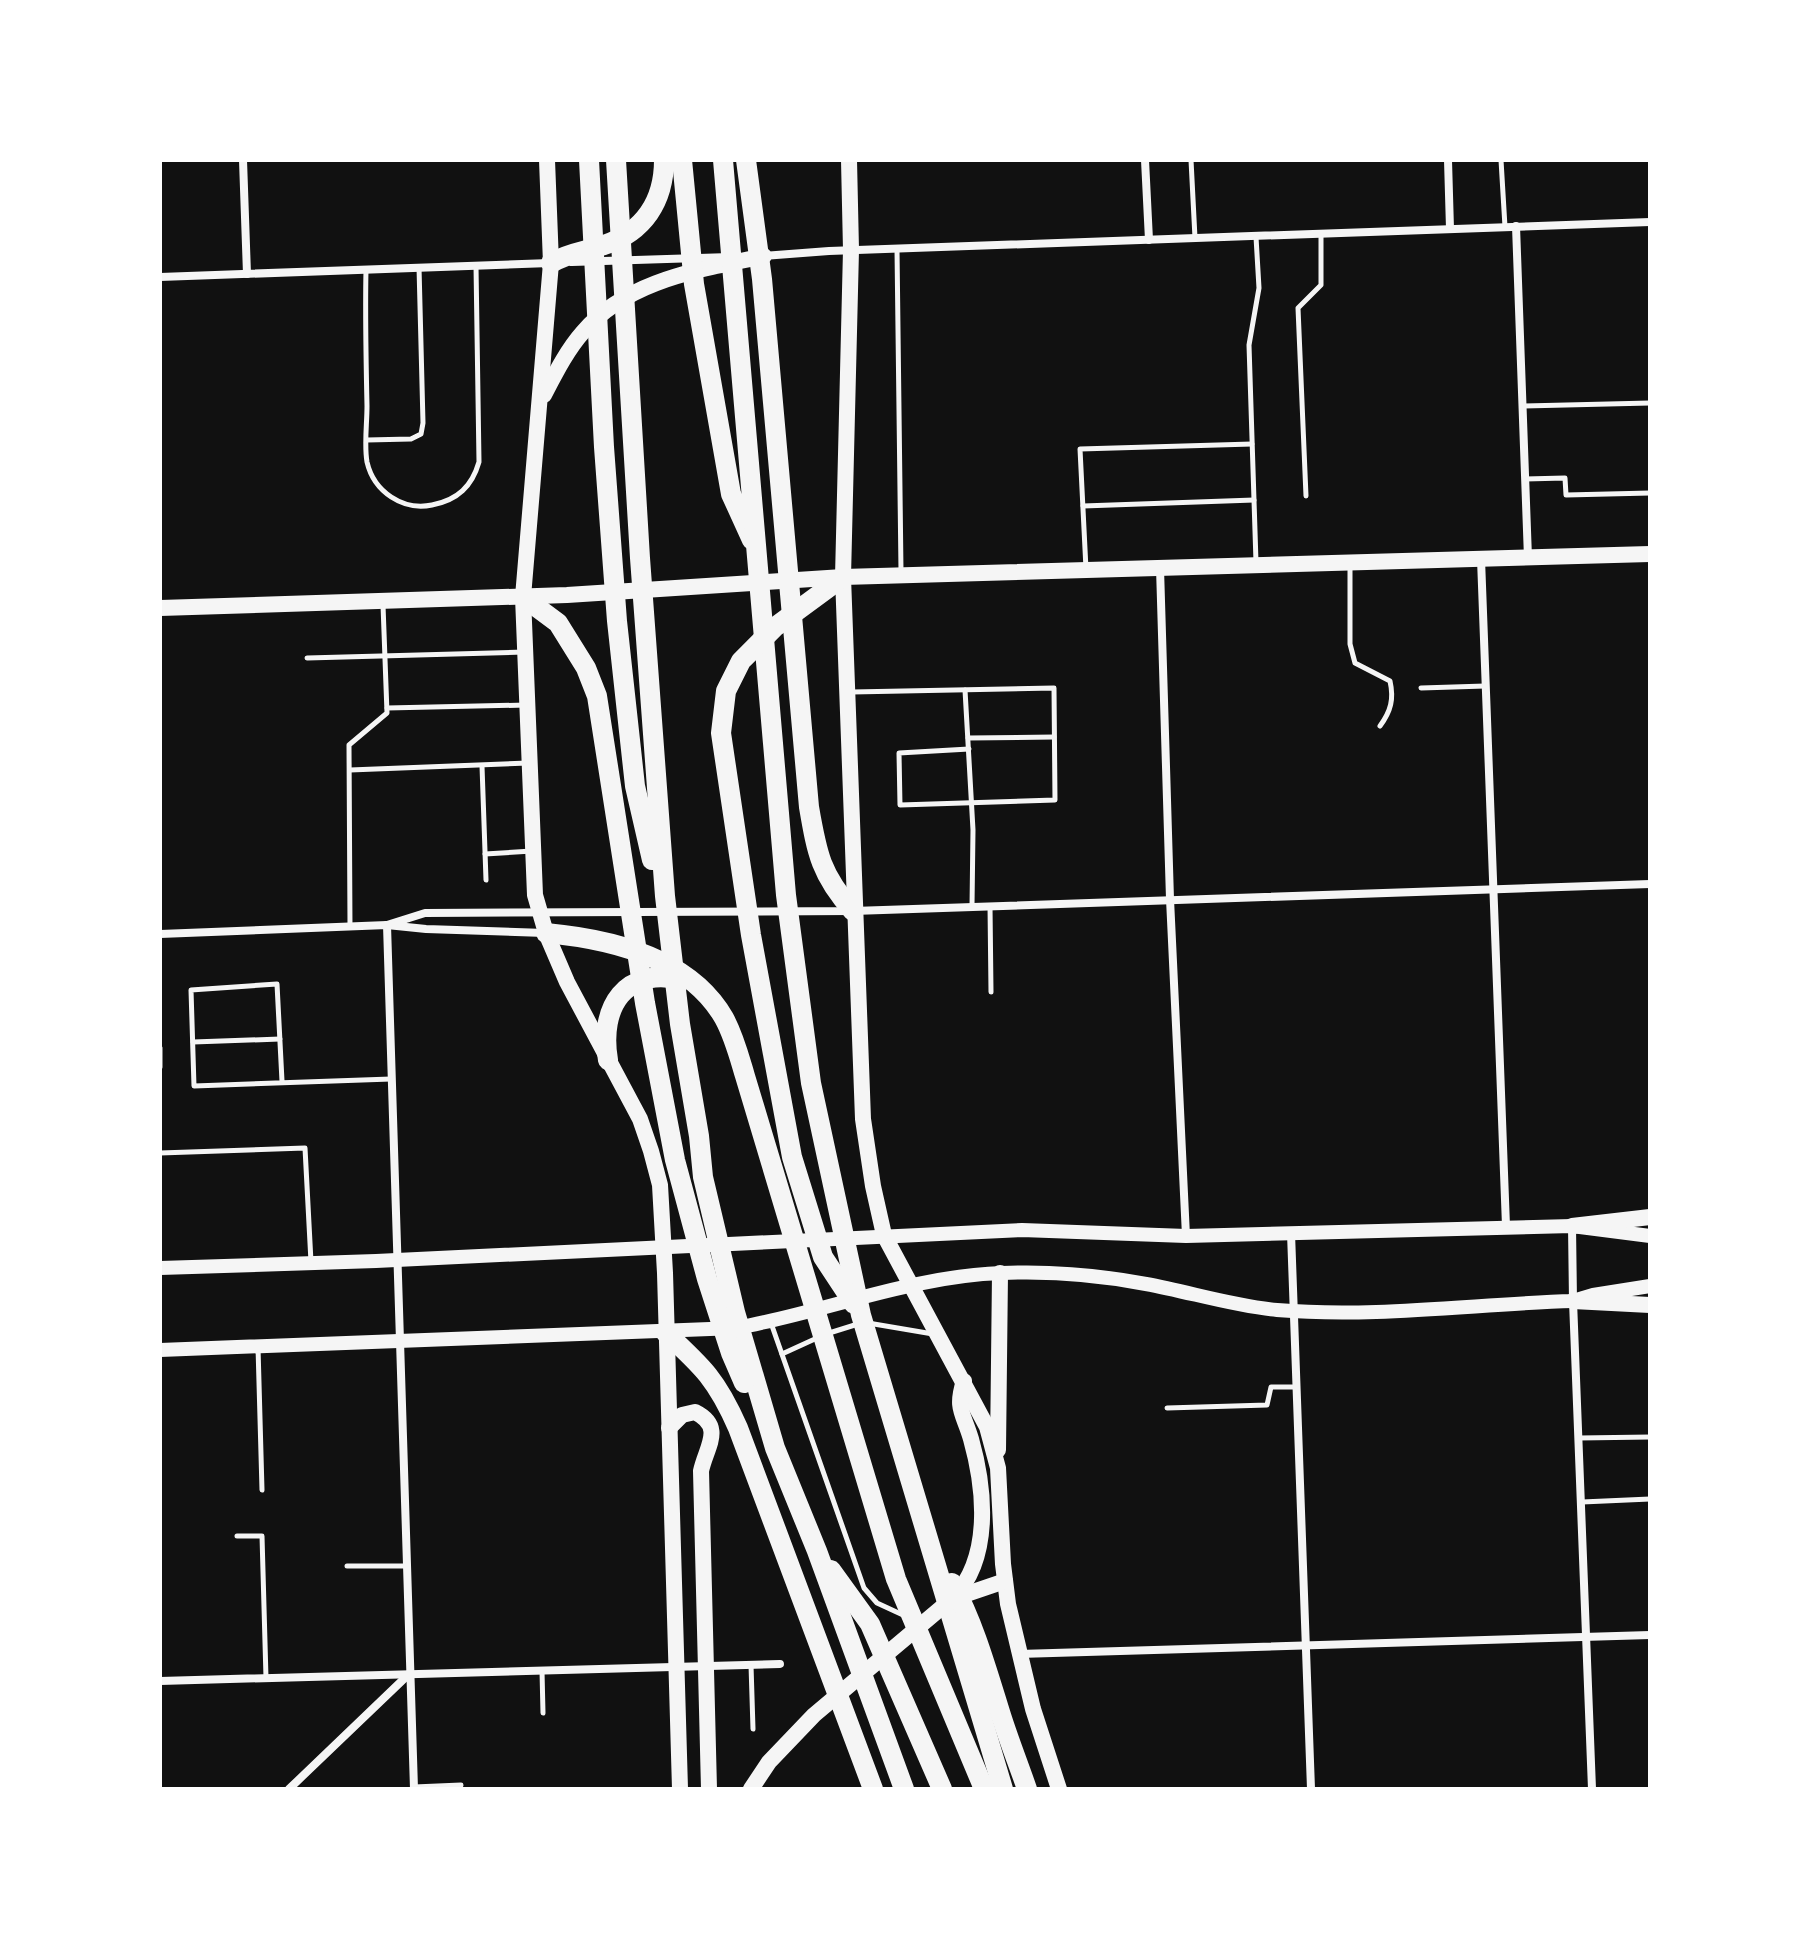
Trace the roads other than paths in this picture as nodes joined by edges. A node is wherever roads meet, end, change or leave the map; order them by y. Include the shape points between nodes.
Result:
1 (243, 160) edge
2 (547, 160) edge
3 (589, 160) edge
4 (616, 160) edge
5 (664, 160) edge
6 (682, 160) edge
7 (723, 160) edge
8 (746, 160) edge
9 (849, 160) edge
10 (1145, 160) edge
11 (1191, 160) edge
12 (1448, 160) edge
13 (1501, 160) edge
14 (1650, 222) edge
15 (1516, 226) junction
16 (1505, 227) junction
17 (1450, 229) junction
18 (1321, 233) junction
19 (1256, 236) junction
20 (1195, 238) junction
21 (1149, 240) junction
22 (897, 248) junction
23 (851, 250) junction
24 (764, 256) junction
25 (551, 263) junction
26 (476, 266) junction
27 (419, 267) junction
28 (366, 269) junction
29 (247, 274) junction
30 (160, 277) edge
31 (1650, 403) edge
32 (539, 405) junction
33 (1523, 406) junction
34 (367, 440) junction
35 (1252, 444) junction
36 (1525, 479) junction
37 (1650, 493) edge
38 (1306, 496) dead end
39 (1254, 500) junction
40 (1083, 506) junction
41 (758, 554) junction
42 (1650, 554) edge
43 (1481, 559) junction
44 (1528, 559) junction
45 (1350, 563) junction
46 (1257, 565) junction
47 (1160, 568) junction
48 (1086, 570) junction
49 (901, 575) junction
50 (843, 577) junction
51 (523, 597) junction
52 (383, 602) junction
53 (160, 608) edge
54 (525, 652) junction
55 (384, 656) junction
56 (307, 658) dead end
57 (1485, 686) junction
58 (1421, 688) dead end
59 (965, 690) junction
60 (847, 692) junction
61 (527, 705) junction
62 (387, 708) junction
63 (1380, 726) dead end
64 (1054, 737) junction
65 (968, 738) junction
66 (969, 749) junction
67 (530, 763) junction
68 (482, 766) junction
69 (350, 770) junction
70 (972, 804) junction
71 (533, 851) junction
72 (485, 854) junction
73 (486, 880) dead end
74 (1650, 884) edge
75 (1493, 888) junction
76 (1170, 899) junction
77 (990, 905) junction
78 (972, 906) junction
79 (853, 911) junction
80 (538, 912) junction
81 (387, 925) junction
82 (350, 926) junction
83 (546, 933) junction
84 (160, 934) edge
85 (669, 936) junction
86 (691, 982) junction
87 (991, 992) dead end
88 (280, 1039) junction
89 (193, 1042) junction
90 (160, 1048) edge
91 (608, 1060) junction
92 (160, 1066) edge
93 (391, 1079) junction
94 (282, 1081) junction
95 (160, 1153) edge
96 (1650, 1217) edge
97 (1506, 1226) junction
98 (1572, 1226) junction
99 (1291, 1233) junction
100 (884, 1235) junction
101 (1186, 1236) junction
102 (1650, 1236) edge
103 (664, 1248) junction
104 (395, 1260) junction
105 (311, 1263) junction
106 (160, 1268) edge
107 (1000, 1273) junction
108 (911, 1285) junction
109 (1650, 1286) edge
110 (1573, 1301) junction
111 (1650, 1305) edge
112 (1295, 1311) junction
113 (861, 1315) junction
114 (770, 1322) junction
115 (665, 1332) junction
116 (938, 1335) junction
117 (399, 1342) junction
118 (258, 1347) junction
119 (160, 1350) edge
120 (782, 1354) junction
121 (964, 1381) junction
122 (1296, 1387) junction
123 (1167, 1408) dead end
124 (669, 1428) junction
125 (1650, 1437) edge
126 (1579, 1438) junction
127 (775, 1448) junction
128 (998, 1468) junction
129 (262, 1490) dead end
130 (1650, 1499) edge
131 (1581, 1502) junction
132 (928, 1535) junction
133 (237, 1536) dead end
134 (817, 1551) junction
135 (347, 1566) dead end
136 (406, 1566) junction
137 (1005, 1581) junction
138 (953, 1598) junction
139 (918, 1628) junction
140 (1650, 1635) edge
141 (1586, 1637) junction
142 (1306, 1645) junction
143 (1019, 1654) junction
144 (751, 1664) junction
145 (780, 1664) dead end
146 (707, 1665) junction
147 (676, 1666) junction
148 (542, 1670) junction
149 (409, 1674) junction
150 (266, 1678) junction
151 (160, 1681) edge
152 (543, 1713) dead end
153 (753, 1729) dead end
154 (461, 1785) dead end
155 (414, 1788) edge
156 (289, 1789) edge
157 (680, 1789) edge
158 (709, 1789) edge
159 (751, 1789) edge
160 (873, 1789) edge
161 (904, 1789) edge
162 (942, 1789) edge
163 (984, 1789) edge
164 (1003, 1789) edge
165 (1027, 1789) edge
166 (1059, 1789) edge
167 (1311, 1789) edge
168 (1592, 1789) edge

1 - 29 street
2 - 25 main road
3 - 85 highway via 617,621 635,786
4 - 85 highway
5 - 25 highway via 656,204 641,224 612,242 569,252
6 - 41 highway via 694,284 731,494
7 - 41 highway
8 - 79 highway via 762,279 809,807 826,876
9 - 23 main road
10 - 21 street
11 - 20 lane
12 - 17 street
13 - 16 lane
14 - 15 street
15 - 16 street
15 - 33 street
16 - 17 street
17 - 18 street
18 - 19 street
18 - 38 lane via 1321,285 1298,308
19 - 20 street
19 - 35 lane via 1259,288 1249,345
20 - 21 street
21 - 22 street
22 - 23 street
22 - 49 lane
23 - 24 street
23 - 50 main road
24 - 25 street
24 - 32 main road via 661,281 614,305 579,338
25 - 26 street
25 - 32 main road
26 - 27 street
26 - 34 lane via 480,441 475,477 456,497 433,505 401,503 376,482 367,462
27 - 28 street
27 - 34 lane via 421,434
28 - 29 street
28 - 34 lane
29 - 30 street
31 - 33 lane
32 - 51 main road
33 - 36 street
35 - 39 lane
35 - 40 lane via 1080,449
36 - 37 lane via 1565,478 1566,495
36 - 44 street
39 - 40 lane
39 - 46 lane
40 - 48 lane
41 - 113 highway via 800,1010
42 - 44 main road
43 - 44 main road
43 - 45 main road
43 - 57 street
45 - 46 main road
45 - 63 lane via 1350,644 1355,663 1390,681 1393,694 1390,713
46 - 47 main road
47 - 48 main road
47 - 76 street
48 - 49 main road
49 - 50 main road
50 - 51 main road
50 - 60 main road
50 - 113 highway via 761,638 732,675 721,720 751,935 792,1157 823,1257
51 - 52 main road
51 - 54 main road
51 - 127 highway via 558,623 586,668 599,704 642,987 675,1160 731,1353
52 - 53 main road
52 - 55 lane
54 - 55 lane
54 - 61 main road
55 - 56 lane
55 - 62 lane
57 - 58 lane
57 - 75 street
59 - 60 lane
59 - 64 lane via 1054,688
59 - 65 lane
60 - 79 main road
61 - 62 lane
61 - 67 main road
62 - 69 lane via 349,745
64 - 65 lane
64 - 70 lane via 1055,800
65 - 66 lane
66 - 70 lane
66 - 70 lane via 899,753 900,805
67 - 68 lane
67 - 71 main road
68 - 69 lane
68 - 72 lane
69 - 82 lane
70 - 78 lane
71 - 72 lane
71 - 80 main road
72 - 73 lane
74 - 75 street
75 - 76 street
75 - 97 street
76 - 77 street
76 - 101 street
77 - 78 street
77 - 87 lane
78 - 79 street
79 - 80 street
79 - 100 main road via 863,1119
80 - 81 street via 425,913
80 - 83 main road
81 - 82 street
81 - 83 street
81 - 93 street
82 - 84 street
83 - 86 highway via 626,947
83 - 91 main road
85 - 127 highway via 703,1177
86 - 91 highway via 649,979 619,996 605,1023
86 - 163 highway via 722,1015 733,1037 896,1579
88 - 89 lane
88 - 89 lane via 277,984 191,990
88 - 94 lane
89 - 94 lane via 194,1086
90 - 92 lane
91 - 103 main road via 651,1151 660,1185
93 - 94 lane
93 - 104 street
95 - 105 lane via 305,1148
96 - 98 main road
97 - 98 street
97 - 99 street
98 - 102 street
98 - 110 street
99 - 101 street
99 - 112 street
100 - 101 street via 1022,1230
100 - 103 street
100 - 108 main road
103 - 104 street
103 - 115 main road
104 - 105 street
104 - 117 street
105 - 106 street
107 - 108 street
107 - 112 street via 1106,1278
107 - 128 main road
108 - 114 street
108 - 116 main road
109 - 110 street
110 - 111 main road
110 - 112 street
110 - 126 street
112 - 122 street
113 - 132 highway
114 - 115 street
114 - 120 lane
115 - 117 street
115 - 124 main road
115 - 160 highway via 710,1375 724,1397
116 - 120 lane via 860,1324
116 - 121 main road
117 - 118 street
117 - 136 street
118 - 119 street
118 - 129 lane
120 - 139 lane via 864,1588 877,1603 907,1616
121 - 128 main road via 987,1427
121 - 138 main road via 957,1401 976,1462 981,1528 974,1568
122 - 123 lane via 1271,1387 1267,1405
122 - 142 street
124 - 146 main road via 689,1412 711,1426 701,1471
124 - 147 main road
125 - 126 lane
126 - 131 street
127 - 134 highway
128 - 137 main road
130 - 131 lane
131 - 141 street
132 - 164 highway
132 - 165 highway via 966,1608
133 - 150 lane via 262,1536
134 - 161 highway
134 - 162 highway via 870,1624
135 - 136 lane
136 - 149 street
137 - 138 main road
137 - 143 main road
138 - 139 main road
139 - 159 main road via 814,1715
140 - 141 street
141 - 142 street
141 - 168 street
142 - 143 street
142 - 167 street
143 - 166 main road
144 - 145 street
144 - 146 street
144 - 153 lane
146 - 147 street
146 - 158 main road
147 - 148 street
147 - 157 main road
148 - 149 street
148 - 152 lane
149 - 150 street
149 - 155 street
149 - 156 street
150 - 151 street
154 - 155 lane

